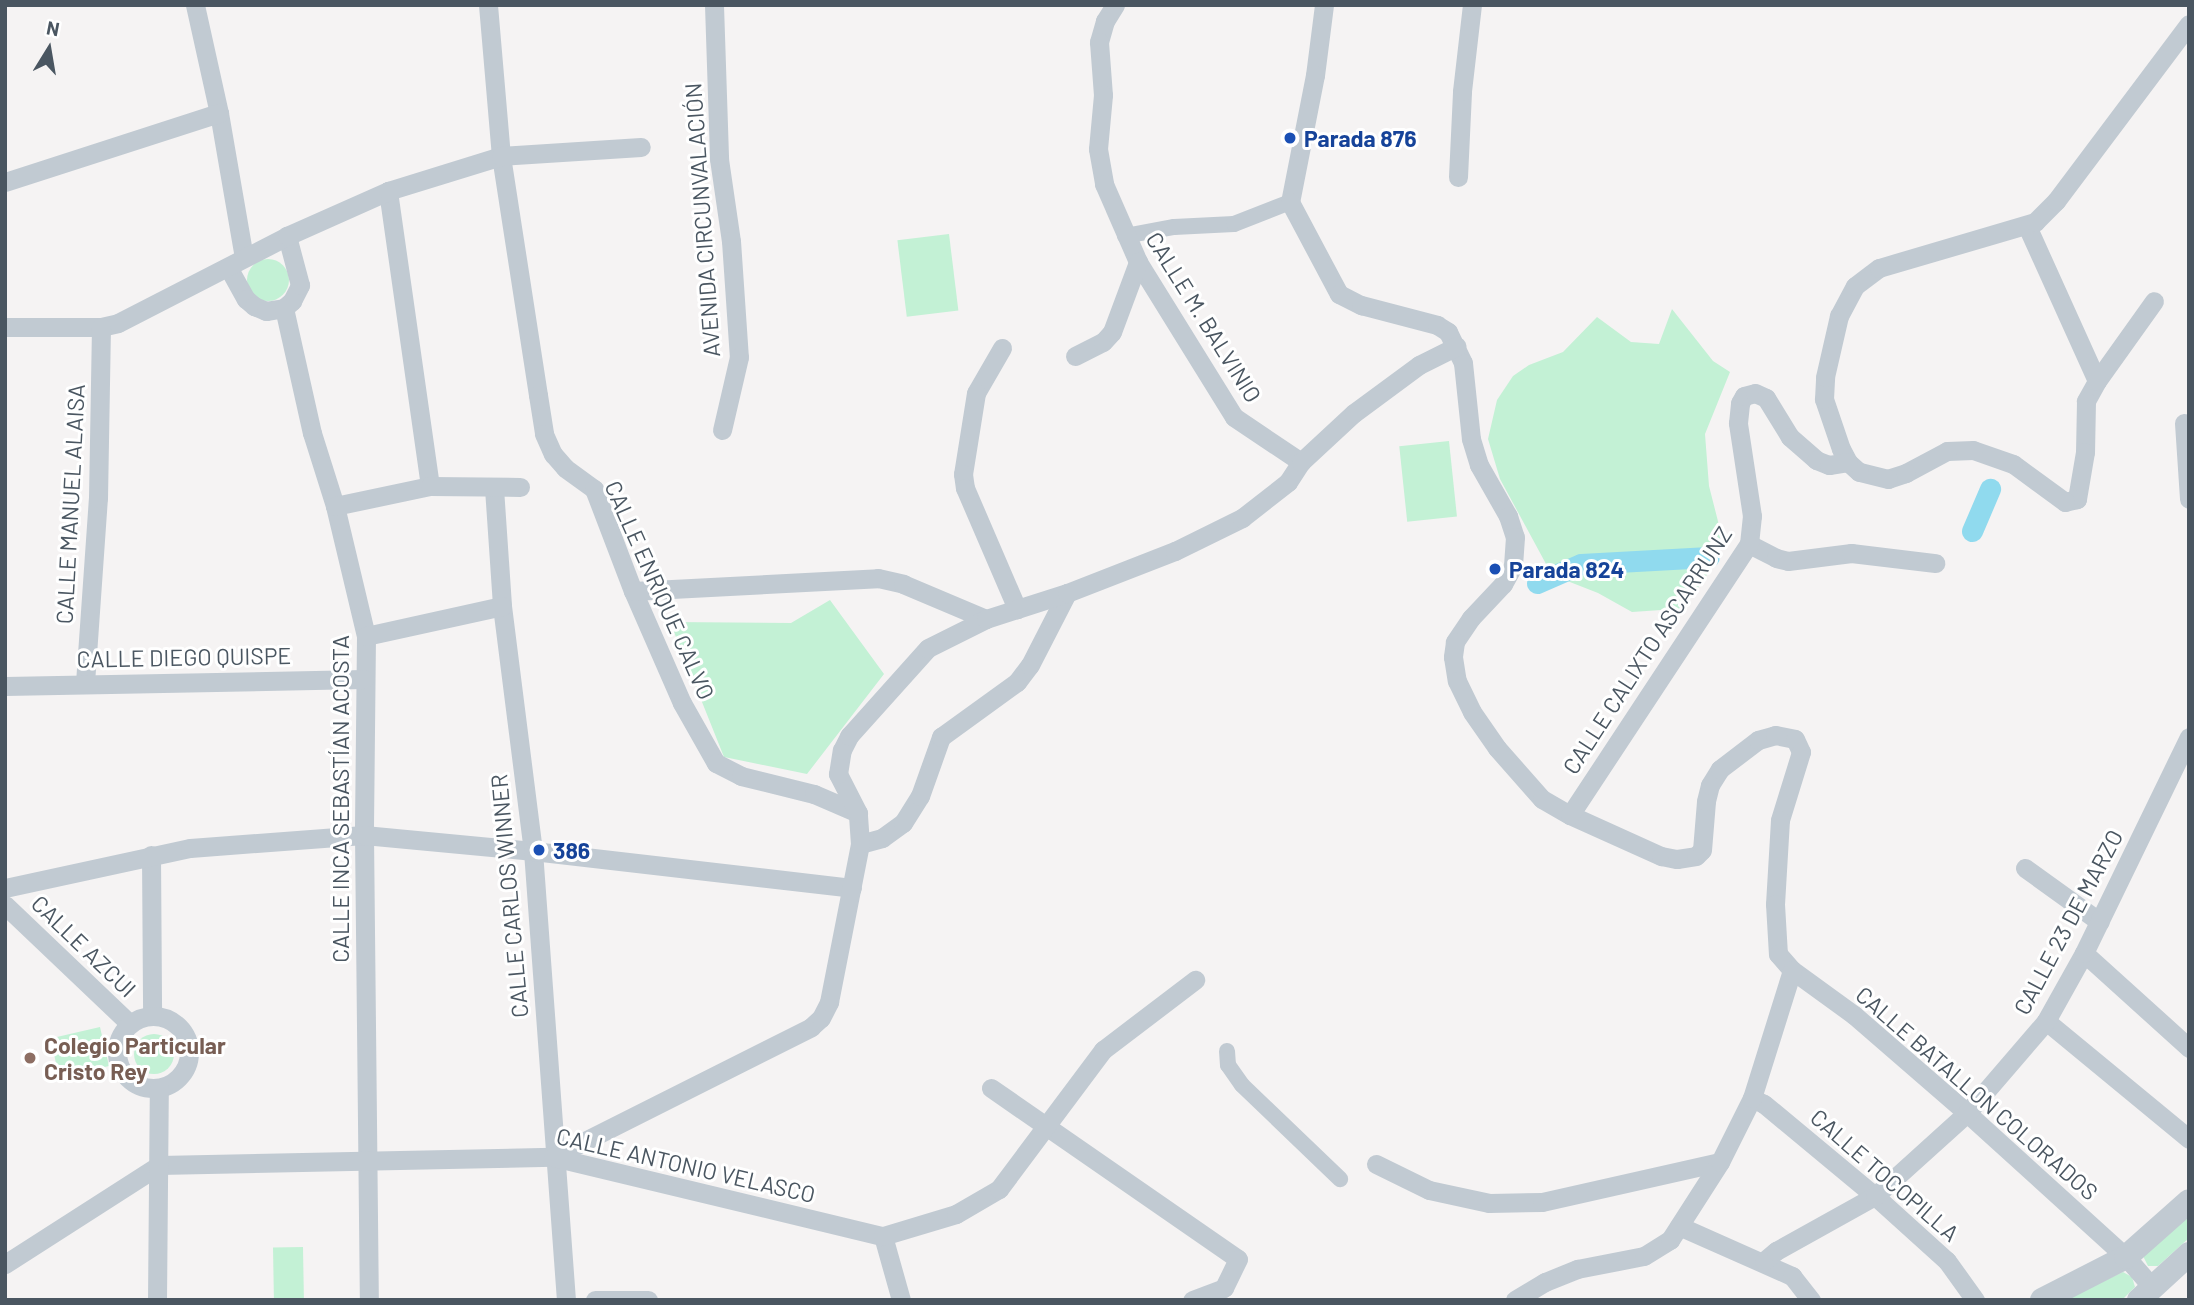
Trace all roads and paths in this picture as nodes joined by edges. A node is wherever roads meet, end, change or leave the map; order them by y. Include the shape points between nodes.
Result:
1 (195, 5) edge
2 (488, 5) edge
3 (714, 5) edge
4 (1115, 5) edge
5 (1324, 5) edge
6 (1472, 5) edge
7 (2189, 24) edge
8 (219, 113) junction
9 (641, 147) dead end
10 (502, 156) junction
11 (1458, 177) dead end
12 (5, 182) edge
13 (388, 191) junction
14 (1290, 202) junction
15 (2027, 226) junction
16 (287, 236) junction
17 (1125, 236) junction
18 (236, 262) junction
19 (1138, 262) junction
20 (2154, 301) dead end
21 (284, 308) junction
22 (5, 327) edge
23 (101, 327) junction
24 (1457, 346) junction
25 (1002, 348) dead end
26 (1074, 356) dead end
27 (2096, 381) junction
28 (2184, 423) dead end
29 (722, 430) dead end
30 (1301, 462) junction
31 (1848, 462) junction
32 (430, 486) junction
33 (520, 487) dead end
34 (494, 488) junction
35 (2189, 499) edge
36 (335, 506) junction
37 (1749, 544) junction
38 (1935, 563) dead end
39 (633, 591) junction
40 (1068, 593) junction
41 (502, 606) junction
42 (1017, 609) junction
43 (986, 619) junction
44 (366, 636) junction
45 (364, 679) junction
46 (85, 683) junction
47 (5, 686) edge
48 (2189, 737) edge
49 (858, 813) junction
50 (1570, 815) junction
51 (364, 835) junction
52 (860, 845) junction
53 (533, 851) junction
54 (151, 855) junction
55 (2025, 868) dead end
56 (5, 888) edge
57 (852, 888) junction
58 (5, 905) edge
59 (2100, 922) junction
60 (2084, 953) junction
61 (1792, 970) junction
62 (1195, 980) dead end
63 (152, 1015) junction
64 (2046, 1021) junction
65 (129, 1023) junction
66 (2189, 1048) edge
67 (1227, 1051) dead end
68 (159, 1088) junction
69 (991, 1088) dead end
70 (1752, 1098) junction
71 (1967, 1112) junction
72 (2189, 1139) edge
73 (553, 1157) junction
74 (368, 1162) junction
75 (1720, 1162) junction
76 (1377, 1164) dead end
77 (159, 1165) junction
78 (1340, 1179) dead end
79 (1875, 1196) junction
80 (2189, 1201) edge
81 (1679, 1226) junction
82 (883, 1236) junction
83 (2189, 1254) edge
84 (2126, 1257) junction
85 (1764, 1261) junction
86 (5, 1264) edge
87 (2146, 1293) edge
88 (157, 1300) edge
89 (369, 1300) edge
90 (566, 1300) edge
91 (595, 1300) edge
92 (648, 1300) edge
93 (901, 1300) edge
94 (1192, 1300) edge
95 (1515, 1300) edge
96 (1811, 1300) edge
97 (1975, 1300) edge
98 (2042, 1300) edge

1 - 8 street
2 - 10 street, CALLE ENRIQUE CALVO
3 - 29 street, AVENIDA CIRCUNVALACIÓN via 719,159 731,241 738,357
4 - 17 street, CALLE M. BALVINIO via 1104,21 1099,43 1103,95 1098,149 1100,172
5 - 14 street
6 - 11 street
7 - 15 street via 2056,201
8 - 12 street
8 - 18 street
9 - 10 street
10 - 13 street
10 - 39 street, CALLE ENRIQUE CALVO via 544,434 565,468 594,489
13 - 16 street
13 - 32 street
14 - 17 street via 1234,224 1174,227
14 - 24 street via 1339,294 1361,305 1437,325
15 - 27 street
15 - 31 street via 1879,268 1855,286 1839,316 1825,377 1828,415
16 - 18 street
16 - 21 street via 300,285
17 - 19 street, CALLE M. BALVINIO
18 - 21 street via 239,289 254,306 265,311
18 - 23 street via 118,323
19 - 26 street via 1112,332 1103,342
19 - 30 street, CALLE M. BALVINIO via 1234,417
20 - 27 street
21 - 36 street, CALLE INCA SEBASTÍAN ACOSTA via 312,433
22 - 23 street
23 - 46 street, CALLE MANUEL ALAISA via 98,498
24 - 30 street via 1419,365 1364,405
24 - 50 street via 1471,439 1479,465 1507,516 1515,553 1503,584 1455,642 1457,681 1472,712 1524,780 1542,799
25 - 42 street via 976,393 963,474
27 - 31 street via 2086,401 2080,496 2072,502 2064,502 2013,464 1984,452 1947,451 1888,479 1859,472
28 - 35 street
30 - 40 street via 1288,482 1242,518 1175,551
31 - 37 street, CALLE CALIXTO ASCARRUNZ via 1829,465 1816,460 1790,437 1766,398 1755,393 1744,396 1738,423 1752,516
32 - 34 street
32 - 36 street
33 - 34 street
34 - 41 street, CALLE CARLOS WINNER
36 - 44 street, CALLE INCA SEBASTÍAN ACOSTA
37 - 38 street via 1788,561 1851,553
37 - 50 street, CALLE CALIXTO ASCARRUNZ
39 - 43 street via 878,578
39 - 49 street, CALLE ENRIQUE CALVO via 682,703 716,763 741,776 814,794
40 - 42 street
40 - 52 street via 1017,682 941,737 920,796 904,823 882,838
41 - 44 street
41 - 53 street, CALLE CARLOS WINNER
42 - 43 street
43 - 49 street via 928,648 849,736 838,774
44 - 45 street, CALLE INCA SEBASTÍAN ACOSTA
45 - 46 street, CALLE DIEGO QUISPE
45 - 51 street, CALLE INCA SEBASTÍAN ACOSTA
46 - 47 street, CALLE DIEGO QUISPE
48 - 59 street, CALLE 23 DE MARZO
49 - 52 street
50 - 61 street via 1661,856 1696,856 1702,850 1710,785 1720,769 1758,740 1775,735 1795,739 1801,752 1780,820 1775,904 1775,943
51 - 53 street
51 - 54 street
51 - 74 street, CALLE INCA SEBASTÍAN ACOSTA
52 - 57 street
53 - 57 street
53 - 73 street, CALLE CARLOS WINNER
54 - 56 street
54 - 63 street
55 - 59 street
57 - 73 street via 829,1002 811,1027
58 - 65 street, CALLE AZCUI
59 - 60 street, CALLE 23 DE MARZO
60 - 64 street, CALLE 23 DE MARZO
60 - 66 street
61 - 70 street
61 - 71 street, CALLE BATALLON COLORADOS via 1854,1015
62 - 82 street via 1103,1050 999,1189 956,1214
63 - 65 street
63 - 68 street via 173,1022 187,1038 189,1049 185,1070
64 - 71 street, CALLE 23 DE MARZO
64 - 72 street
65 - 68 street via 117,1043 119,1067 135,1084
67 - 78 street via 1228,1065 1242,1085
68 - 77 street
69 - 94 street via 1238,1259 1224,1288
70 - 75 street
70 - 79 street, CALLE TOCOPILLA
71 - 79 street, CALLE 23 DE MARZO
71 - 84 street, CALLE BATALLON COLORADOS
73 - 74 street, CALLE ANTONIO VELASCO
73 - 82 street, CALLE ANTONIO VELASCO
73 - 90 street, CALLE CARLOS WINNER
74 - 77 street, CALLE ANTONIO VELASCO
74 - 89 street, CALLE INCA SEBASTÍAN ACOSTA
75 - 76 street via 1542,1202 1507,1203 1472,1201 1429,1190
75 - 81 street
77 - 86 street
77 - 88 street
79 - 85 street, CALLE 23 DE MARZO
79 - 97 street, CALLE TOCOPILLA via 1947,1261
80 - 84 street
81 - 85 street
81 - 95 street via 1660,1249 1577,1269
82 - 93 street
83 - 87 street
84 - 87 street, CALLE BATALLON COLORADOS
84 - 98 street
85 - 96 street via 1792,1276
91 - 92 street

